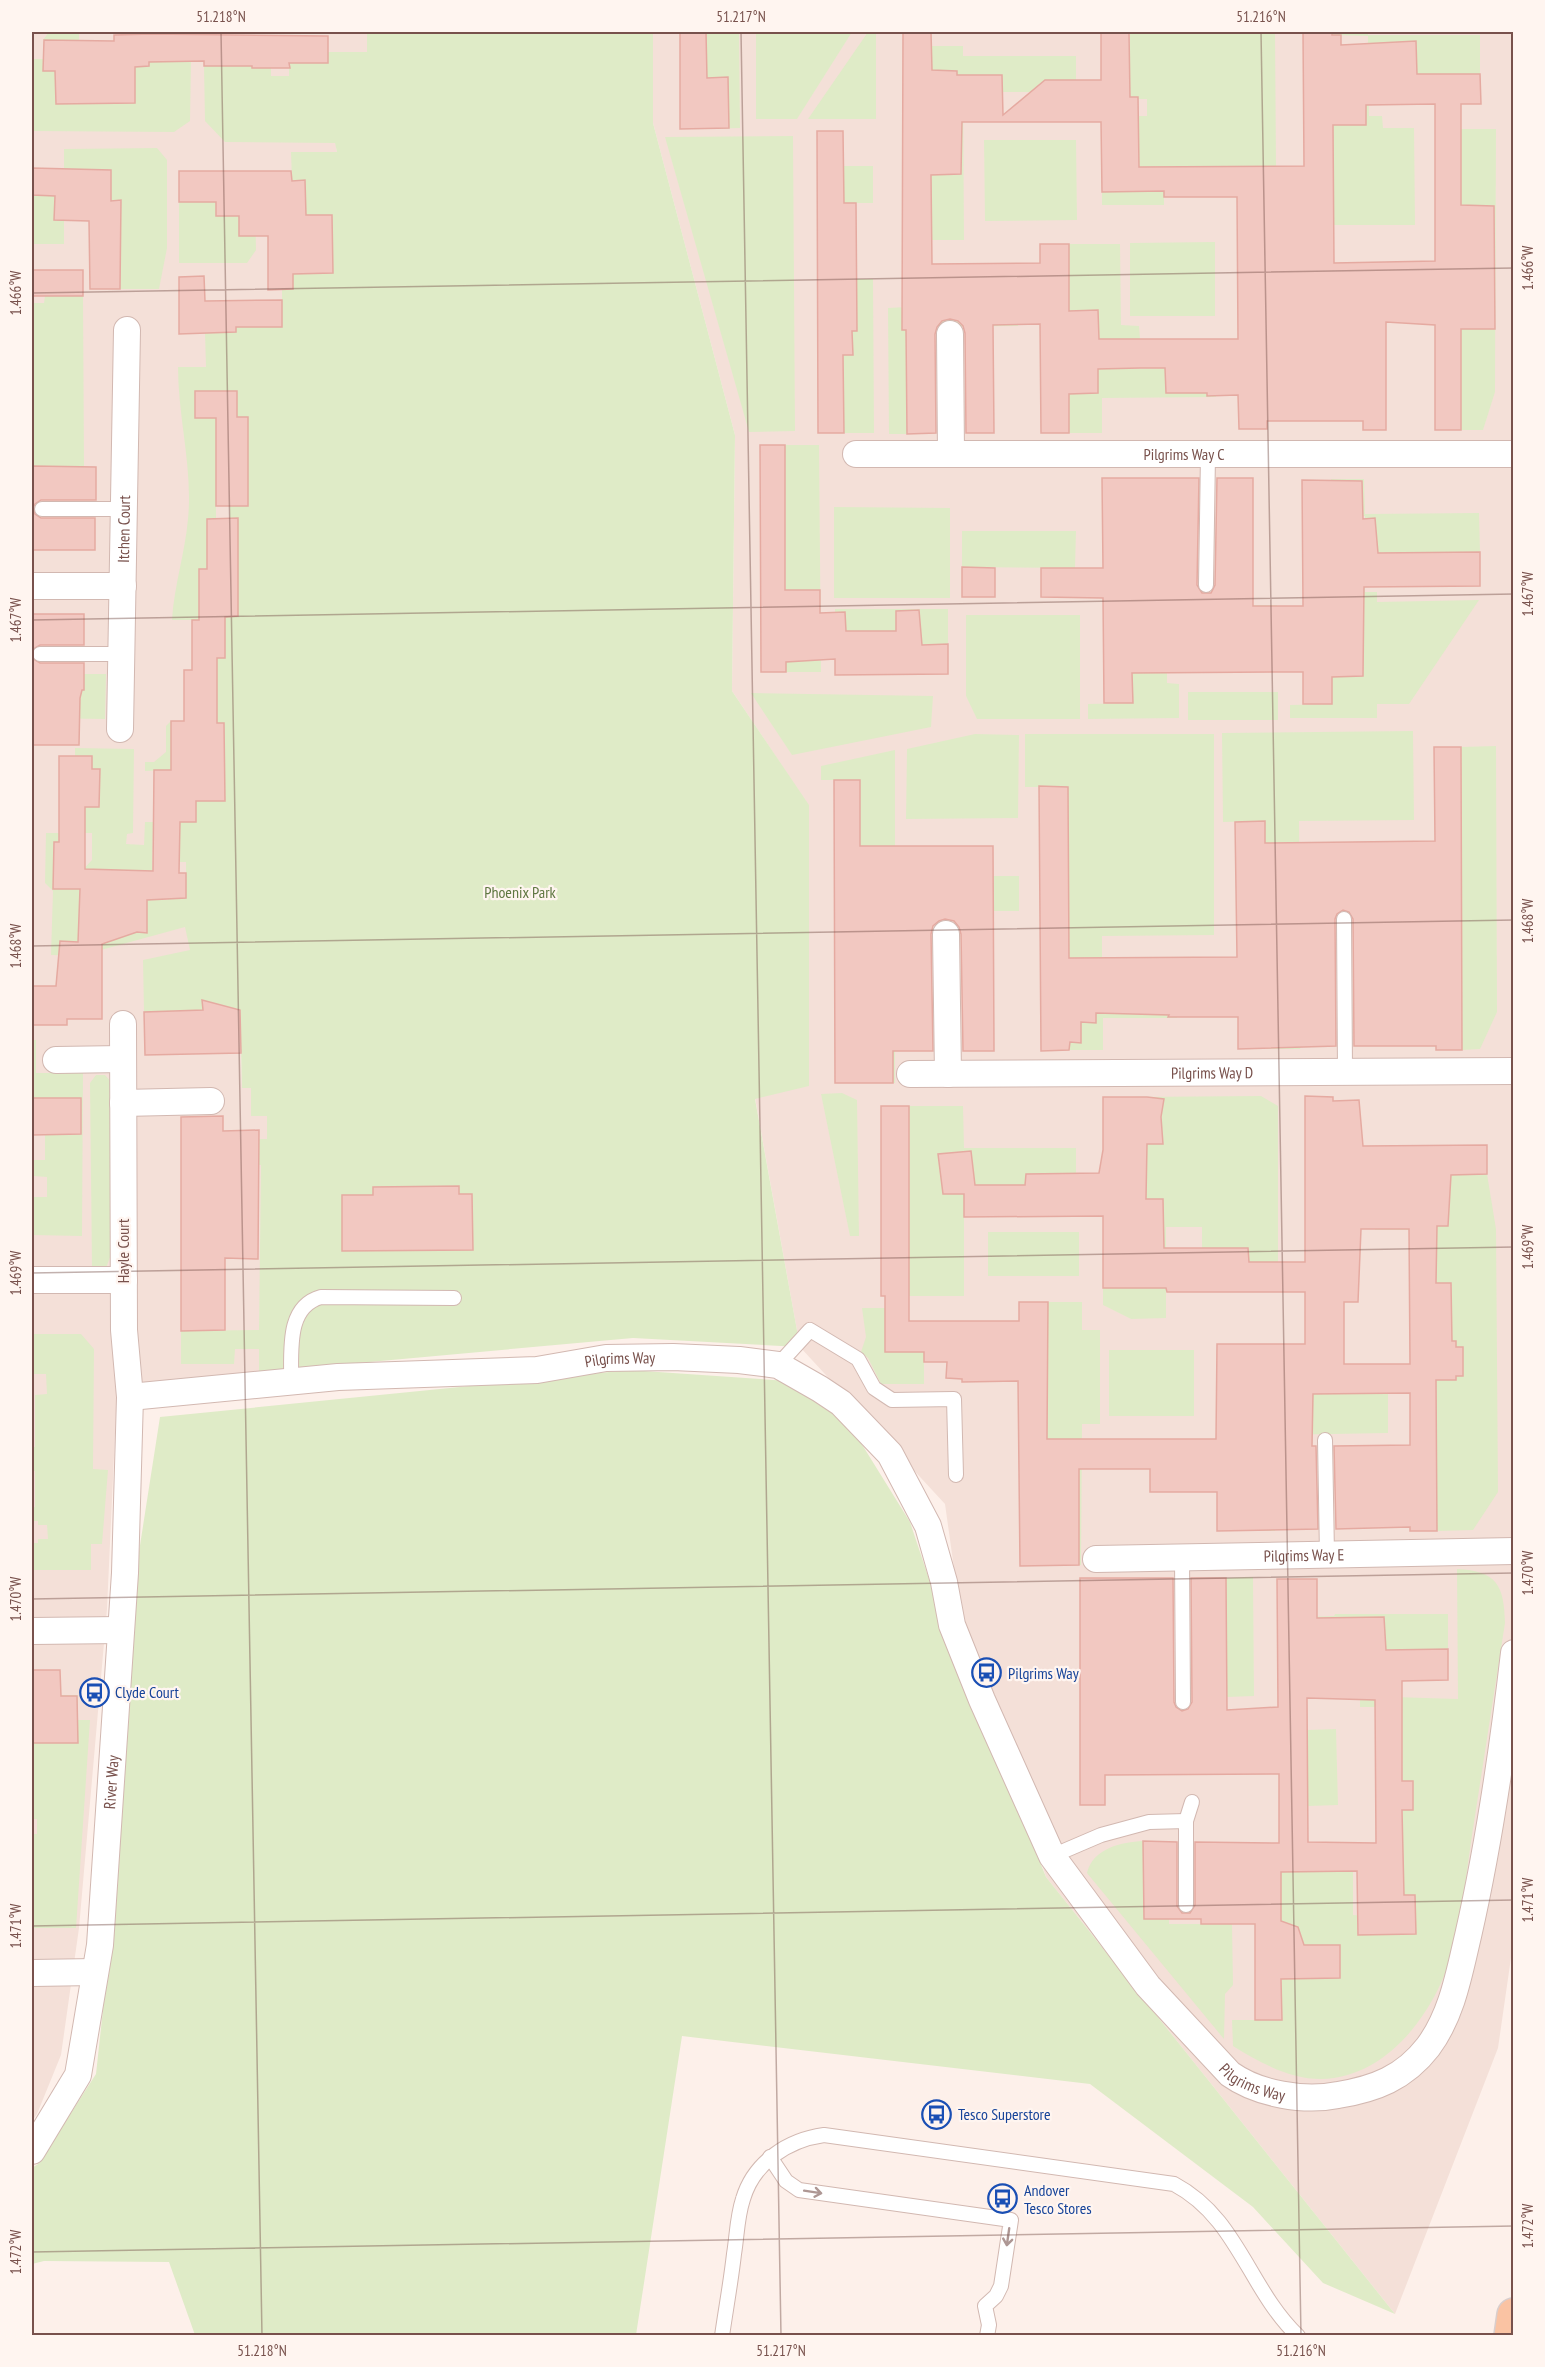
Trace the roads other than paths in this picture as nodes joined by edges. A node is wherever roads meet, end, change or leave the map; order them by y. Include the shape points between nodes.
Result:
1 (127, 330) dead end
2 (950, 334) dead end
3 (1514, 453) edge
4 (856, 454) dead end
5 (951, 454) junction
6 (1208, 454) junction
7 (42, 509) dead end
8 (124, 509) junction
9 (1206, 585) dead end
10 (32, 586) edge
11 (123, 586) junction
12 (40, 654) dead end
13 (122, 654) junction
14 (120, 729) dead end
15 (1344, 919) dead end
16 (946, 934) dead end
17 (123, 1024) dead end
18 (123, 1059) junction
19 (56, 1060) dead end
20 (1514, 1071) edge
21 (1345, 1072) junction
22 (910, 1074) dead end
23 (948, 1074) junction
24 (211, 1101) dead end
25 (123, 1103) junction
26 (32, 1280) edge
27 (124, 1280) junction
28 (454, 1298) dead end
29 (778, 1365) junction
30 (291, 1383) junction
31 (130, 1397) junction
32 (1325, 1440) dead end
33 (956, 1475) dead end
34 (1514, 1551) edge
35 (1327, 1555) junction
36 (1182, 1557) junction
37 (1096, 1559) dead end
38 (121, 1630) junction
39 (32, 1631) edge
40 (1514, 1653) edge
41 (1183, 1702) dead end
42 (1192, 1802) dead end
43 (1186, 1821) junction
44 (1052, 1856) junction
45 (1186, 1905) dead end
46 (95, 1972) junction
47 (32, 1973) edge
48 (32, 2151) edge
49 (770, 2157) junction
50 (722, 2336) edge
51 (987, 2336) edge
52 (1298, 2336) edge

1 - 8 street, Itchen Court
2 - 5 street
3 - 6 street, Pilgrims Way C
4 - 5 street, Pilgrims Way C
5 - 6 street, Pilgrims Way C
6 - 9 lane
7 - 8 lane
8 - 11 street, Itchen Court
10 - 11 street
11 - 13 street, Itchen Court
12 - 13 lane
13 - 14 street, Itchen Court
15 - 21 lane
16 - 23 street
17 - 18 street, Hayle Court
18 - 19 street
18 - 25 street, Hayle Court
20 - 21 street, Pilgrims Way D
21 - 23 street, Pilgrims Way D
22 - 23 street, Pilgrims Way D
24 - 25 street
25 - 27 street, Hayle Court
26 - 27 street
27 - 31 street, Hayle Court
28 - 30 lane via 312,1300 294,1321
29 - 30 street, Pilgrims Way via 717,1359 606,1358 537,1370 338,1377
29 - 33 lane via 810,1330 858,1359 874,1388 892,1400 954,1399
29 - 44 street, Pilgrims Way via 841,1403 890,1454 928,1526 952,1625
30 - 31 street, Pilgrims Way
31 - 38 street, River Way
32 - 35 lane
34 - 35 street, Pilgrims Way E
35 - 36 street, Pilgrims Way E
36 - 37 street, Pilgrims Way E
36 - 41 lane
38 - 39 street
38 - 46 street, River Way
40 - 44 street, Pilgrims Way via 1482,1876 1452,2002 1428,2047 1399,2076 1361,2091 1324,2098 1286,2095 1244,2084 1206,2050 1149,1986
42 - 43 lane
43 - 44 lane via 1149,1822 1101,1835
43 - 45 lane
46 - 47 street
46 - 48 street, River Way via 78,2075
49 - 50 lane via 743,2199
49 -> 51 lane via 786,2181 799,2190 1011,2220 1001,2286 985,2306
49 - 52 lane via 806,2138 824,2135 1174,2184 1203,2203 1223,2225 1270,2302

